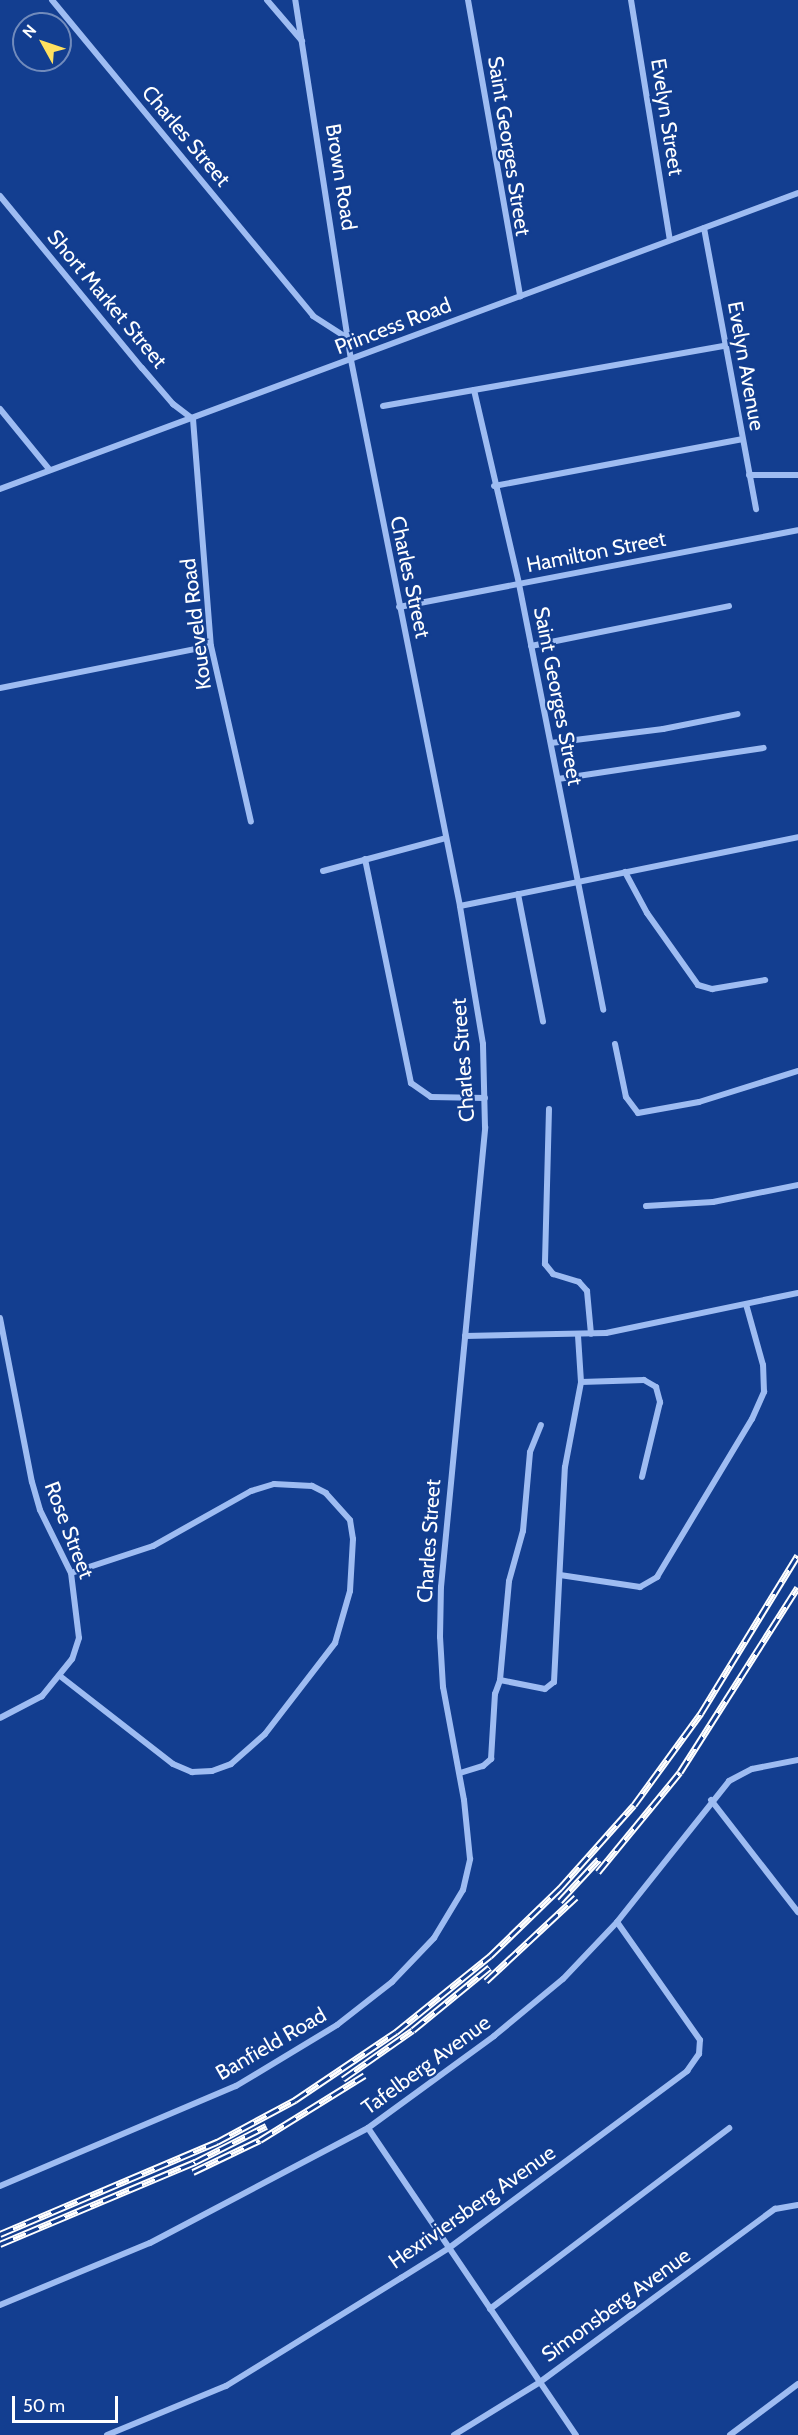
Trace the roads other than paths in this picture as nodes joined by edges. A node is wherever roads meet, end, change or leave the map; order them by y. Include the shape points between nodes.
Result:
1 (52, 0) edge
2 (267, 0) edge
3 (295, 0) edge
4 (468, 0) edge
5 (631, 0) edge
6 (302, 41) junction
7 (798, 193) edge
8 (0, 196) edge
9 (704, 228) junction
10 (670, 240) junction
11 (520, 296) junction
12 (349, 339) junction
13 (725, 346) junction
14 (351, 360) junction
15 (474, 390) junction
16 (383, 406) dead end
17 (0, 409) edge
18 (193, 419) junction
19 (742, 439) junction
20 (49, 469) junction
21 (749, 475) junction
22 (798, 475) edge
23 (494, 486) junction
24 (0, 489) edge
25 (756, 509) dead end
26 (798, 530) edge
27 (519, 584) junction
28 (399, 606) junction
29 (729, 606) dead end
30 (531, 645) junction
31 (211, 646) junction
32 (0, 688) edge
33 (738, 714) dead end
34 (550, 743) junction
35 (765, 748) dead end
36 (558, 779) junction
37 (251, 822) dead end
38 (798, 837) edge
39 (446, 838) junction
40 (365, 859) junction
41 (323, 871) dead end
42 (625, 872) junction
43 (578, 882) junction
44 (518, 894) junction
45 (460, 906) junction
46 (765, 980) dead end
47 (603, 1010) dead end
48 (543, 1022) dead end
49 (615, 1044) dead end
50 (798, 1071) edge
51 (486, 1098) junction
52 (549, 1109) dead end
53 (798, 1185) edge
54 (646, 1206) dead end
55 (798, 1293) edge
56 (746, 1304) junction
57 (0, 1318) edge
58 (591, 1334) junction
59 (579, 1335) junction
60 (465, 1336) junction
61 (580, 1382) junction
62 (541, 1425) dead end
63 (642, 1477) dead end
64 (71, 1573) junction
65 (560, 1575) junction
66 (60, 1676) junction
67 (500, 1680) junction
68 (0, 1718) edge
69 (798, 1760) edge
70 (460, 1773) junction
71 (711, 1800) junction
72 (470, 1837) joint
73 (798, 1912) edge
74 (617, 1922) junction
75 (368, 2128) junction
76 (729, 2128) dead end
77 (0, 2186) edge
78 (798, 2205) edge
79 (449, 2248) junction
80 (0, 2305) edge
81 (490, 2309) junction
82 (540, 2382) junction
83 (798, 2384) edge
84 (738, 2430) junction
85 (107, 2435) edge
86 (454, 2435) edge
87 (576, 2435) edge
88 (730, 2435) edge
89 (744, 2435) edge

1 - 12 street, Charles Street via 313,316
2 - 6 street
3 - 6 street, Brown Road
4 - 11 street, Saint Georges Street
5 - 10 street, Evelyn Street
6 - 12 street, Brown Road
7 - 9 street, Princess Road
8 - 18 street, Short Market Street via 173,404
9 - 10 street, Princess Road
9 - 13 street, Evelyn Avenue
10 - 11 street, Princess Road
11 - 14 street, Princess Road
12 - 14 street, Brown Road
13 - 15 street
13 - 19 street, Evelyn Avenue
14 - 18 street, Princess Road
14 - 28 street, Charles Street
15 - 16 street
15 - 23 street, Saint Georges Street
17 - 20 street
18 - 20 street, Princess Road
18 - 31 street, Koueveld Road
19 - 21 street, Evelyn Avenue
19 - 23 street
20 - 24 street, Princess Road
21 - 22 street
21 - 25 street, Evelyn Avenue
23 - 27 street, Saint Georges Street
26 - 27 street, Hamilton Street
27 - 28 street, Hamilton Street
27 - 30 street, Saint Georges Street
28 - 39 street, Charles Street
29 - 30 street
30 - 34 street, Saint Georges Street
31 - 32 street
31 - 37 street, Koueveld Road
33 - 34 street via 663,729
34 - 36 street, Saint Georges Street
35 - 36 street
36 - 43 street, Saint Georges Street
38 - 42 street
39 - 40 street
39 - 45 street, Charles Street
40 - 41 street
40 - 51 street via 411,1083 431,1097
42 - 43 street
42 - 46 street via 647,913 698,985 712,989
43 - 44 street
43 - 47 street, Saint Georges Street
44 - 45 street
44 - 48 street
45 - 51 street, Charles Street via 483,1044
49 - 50 street via 626,1097 638,1113 699,1102
51 - 60 street, Charles Street
52 - 58 street via 545,1264 553,1274 579,1282 586,1291
53 - 54 street via 713,1202
55 - 56 street
56 - 58 street
56 - 65 street via 763,1365 764,1392 752,1419 657,1577 640,1587
57 - 64 street, Rose Street via 32,1482 40,1510
58 - 59 street
59 - 60 street
59 - 61 street
60 - 70 street, Charles Street via 441,1587 440,1637 443,1687
61 - 63 street via 644,1380 656,1387 660,1402
61 - 65 street via 565,1467
62 - 67 street via 530,1452 523,1531 510,1581
64 - 66 street, Rose Street via 80,1638
64 - 66 street via 153,1546 251,1491 274,1484 312,1486 326,1492 350,1520 353,1539 350,1591 335,1643 265,1734 231,1764 212,1771 192,1772 173,1764
65 - 67 street via 552,1686 545,1689
66 - 68 street, Rose Street via 42,1696
67 - 70 street via 495,1694 491,1759 483,1766
69 - 71 street, Tafelberg Avenue via 739,1774
70 - 72 street, Charles Street
71 - 73 street
71 - 74 street, Tafelberg Avenue
72 - 77 street, Banfield Road via 468,1876 448,1917 392,1982 337,2025 236,2086
74 - 75 street, Tafelberg Avenue via 534,2005
74 - 79 street, Hexriviersberg Avenue via 700,2040 696,2062
75 - 79 street
75 - 80 street, Tafelberg Avenue via 150,2243
76 - 81 street
78 - 82 street, Simonsberg Avenue via 784,2206 762,2218
79 - 81 street
79 - 85 street, Hexriviersberg Avenue via 226,2386
81 - 82 street
82 - 86 street, Simonsberg Avenue
82 - 87 street
83 - 84 street
84 - 88 street
84 - 89 street

